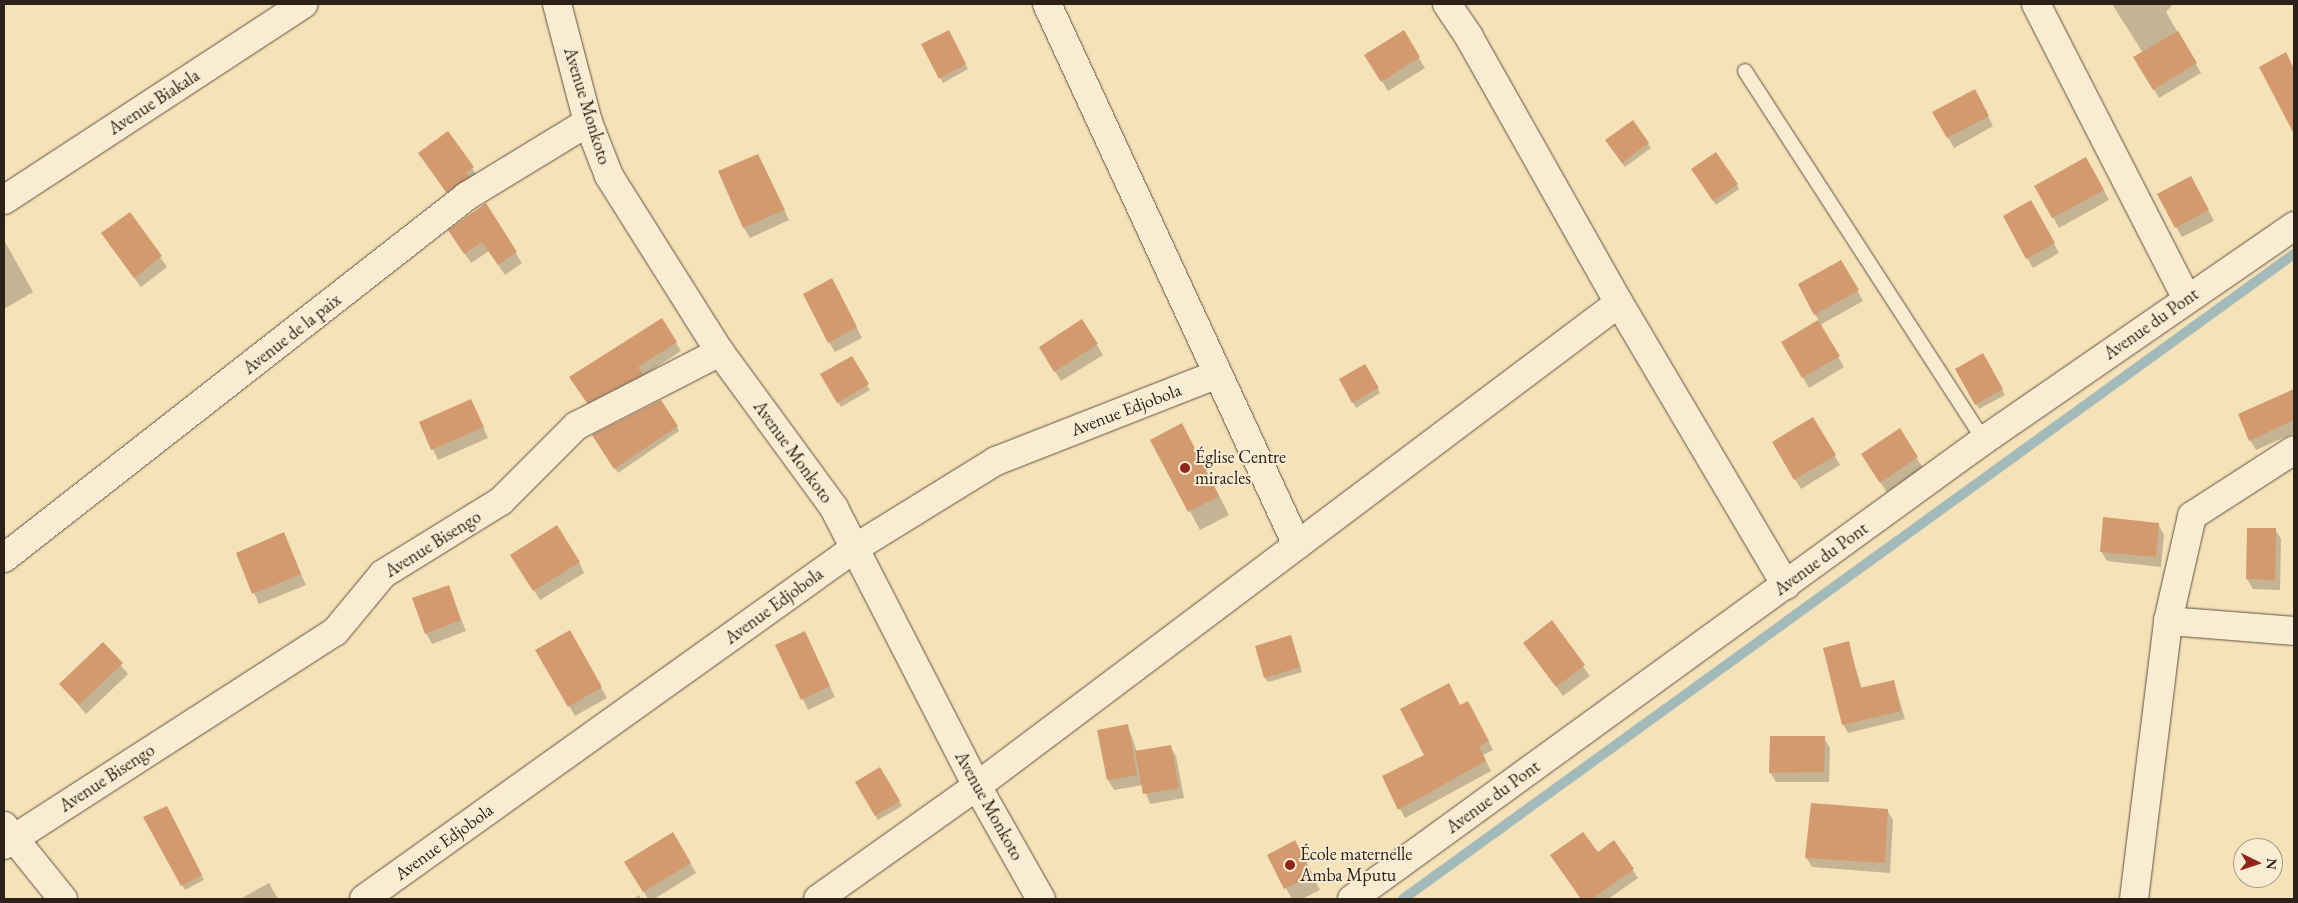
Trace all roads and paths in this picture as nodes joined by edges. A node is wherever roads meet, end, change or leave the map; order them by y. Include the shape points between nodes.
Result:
1 (304, 4) edge
2 (557, 4) edge
3 (1046, 4) edge
4 (1447, 4) edge
5 (2036, 4) edge
6 (1745, 71) dead end
7 (588, 122) junction
8 (4, 200) edge
9 (2294, 226) edge
10 (2187, 300) junction
11 (1619, 303) junction
12 (720, 352) junction
13 (1218, 374) junction
14 (1984, 440) junction
15 (2294, 450) edge
16 (1297, 545) junction
17 (855, 548) junction
18 (4, 558) edge
19 (1786, 585) junction
20 (2168, 621) junction
21 (2294, 631) edge
22 (977, 786) junction
23 (7, 837) edge
24 (63, 899) edge
25 (364, 899) edge
26 (818, 899) edge
27 (1041, 899) edge
28 (1352, 899) edge
29 (2134, 899) edge

1 - 8 street, Avenue Biakala
2 - 7 street, Avenue Monkoto
3 - 13 street
4 - 11 street via 1469,37
5 - 10 street
6 - 14 lane
7 - 12 street, Avenue Monkoto via 609,176
7 - 18 street, Avenue de la paix via 467,196
9 - 10 street, Avenue du Pont
10 - 14 street, Avenue du Pont
11 - 16 street
11 - 19 street
12 - 17 street, Avenue Monkoto via 834,508
12 - 23 street, Avenue Bisengo via 576,426 502,501 383,574 335,632
13 - 16 street
13 - 17 street, Avenue Edjobola via 996,461
14 - 19 street, Avenue du Pont
15 - 20 street via 2192,516
16 - 22 street
17 - 22 street, Avenue Monkoto
17 - 25 street, Avenue Edjobola
19 - 28 street, Avenue du Pont
20 - 21 street
20 - 29 street
22 - 26 street
22 - 27 street, Avenue Monkoto
23 - 24 street

